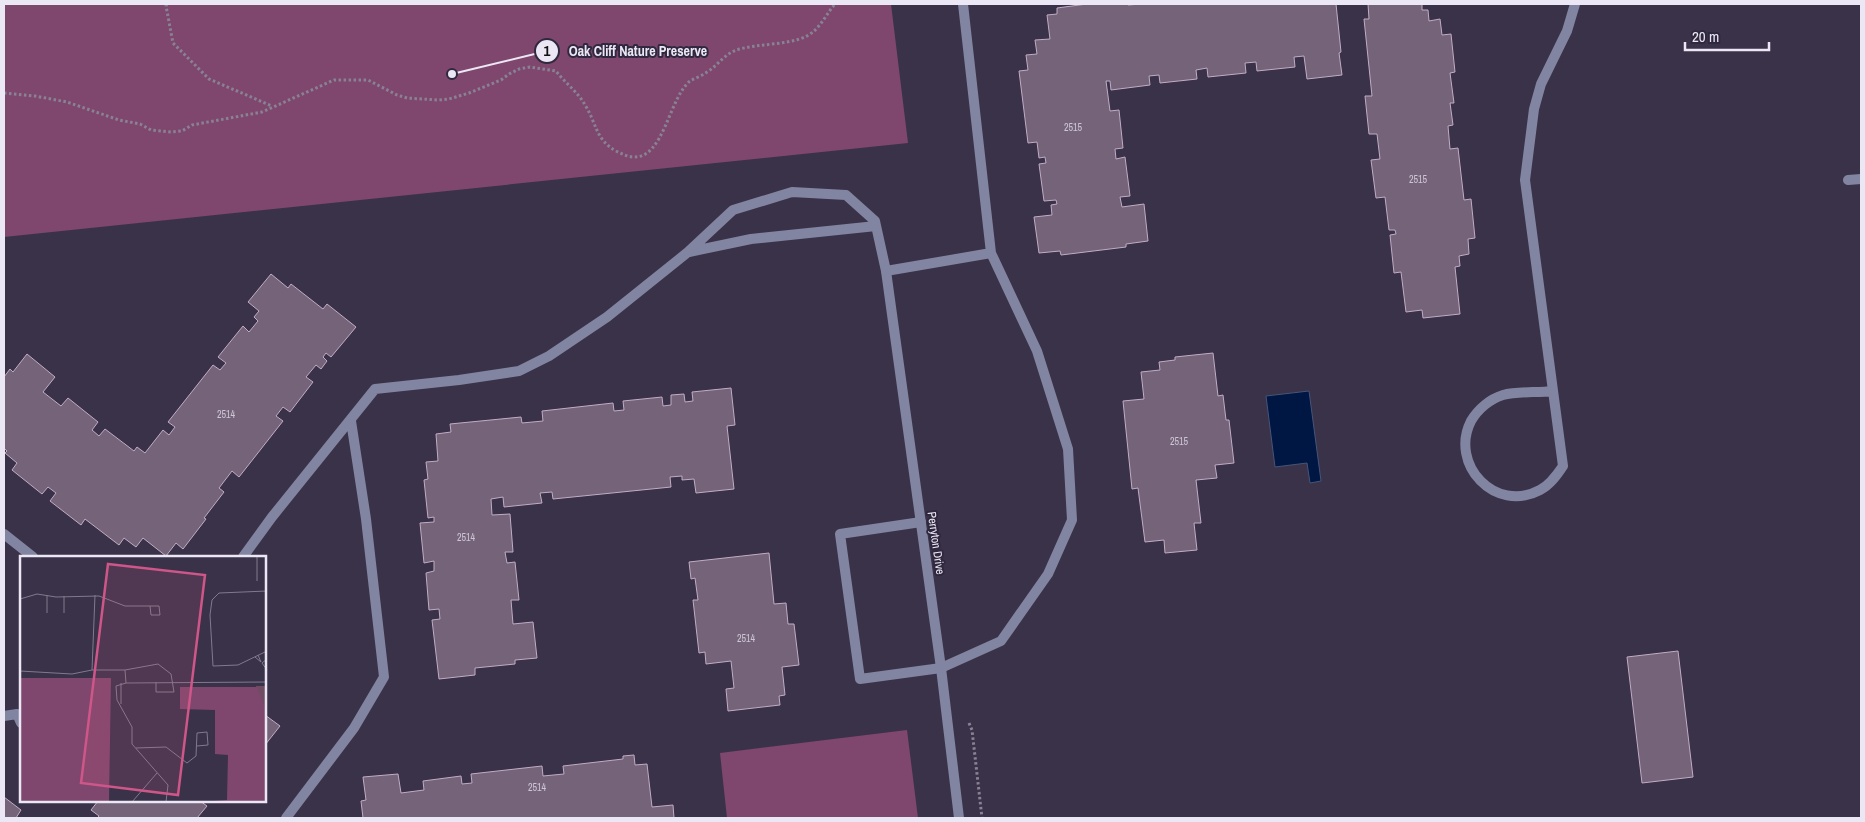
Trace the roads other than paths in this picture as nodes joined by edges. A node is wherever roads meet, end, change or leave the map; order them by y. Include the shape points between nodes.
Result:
1 (963, 4) edge
2 (1575, 4) edge
3 (1861, 179) edge
4 (1848, 180) dead end
5 (876, 226) junction
6 (688, 252) junction
7 (990, 252) junction
8 (886, 271) junction
9 (1553, 391) junction
10 (351, 421) junction
11 (921, 522) junction
12 (4, 534) edge
13 (32, 556) edge
14 (244, 556) edge
15 (941, 668) junction
16 (4, 716) edge
17 (20, 721) edge
18 (286, 818) edge
19 (959, 818) edge

1 - 7 street
2 - 9 street via 1567,31 1541,84 1534,109 1525,180
3 - 4 street
5 - 6 street via 751,239
5 - 6 street via 875,221 846,195 792,192 734,210
5 - 8 street, Perryton Drive
6 - 10 street via 607,317 549,356 519,371 375,389
7 - 8 street
7 - 15 street via 1037,351 1068,449 1072,520 1048,574 1002,640
8 - 11 street, Perryton Drive
9 - 9 street via 1563,466 1540,490 1523,496 1506,495 1490,489 1477,478 1468,463 1467,429 1475,414 1488,402 1504,395
10 - 14 street
10 - 18 street via 384,677 354,728
11 - 15 street, Perryton Drive
11 - 15 street via 840,534 860,679
12 - 13 street
15 - 19 street, Perryton Drive
16 - 17 street via 17,714

